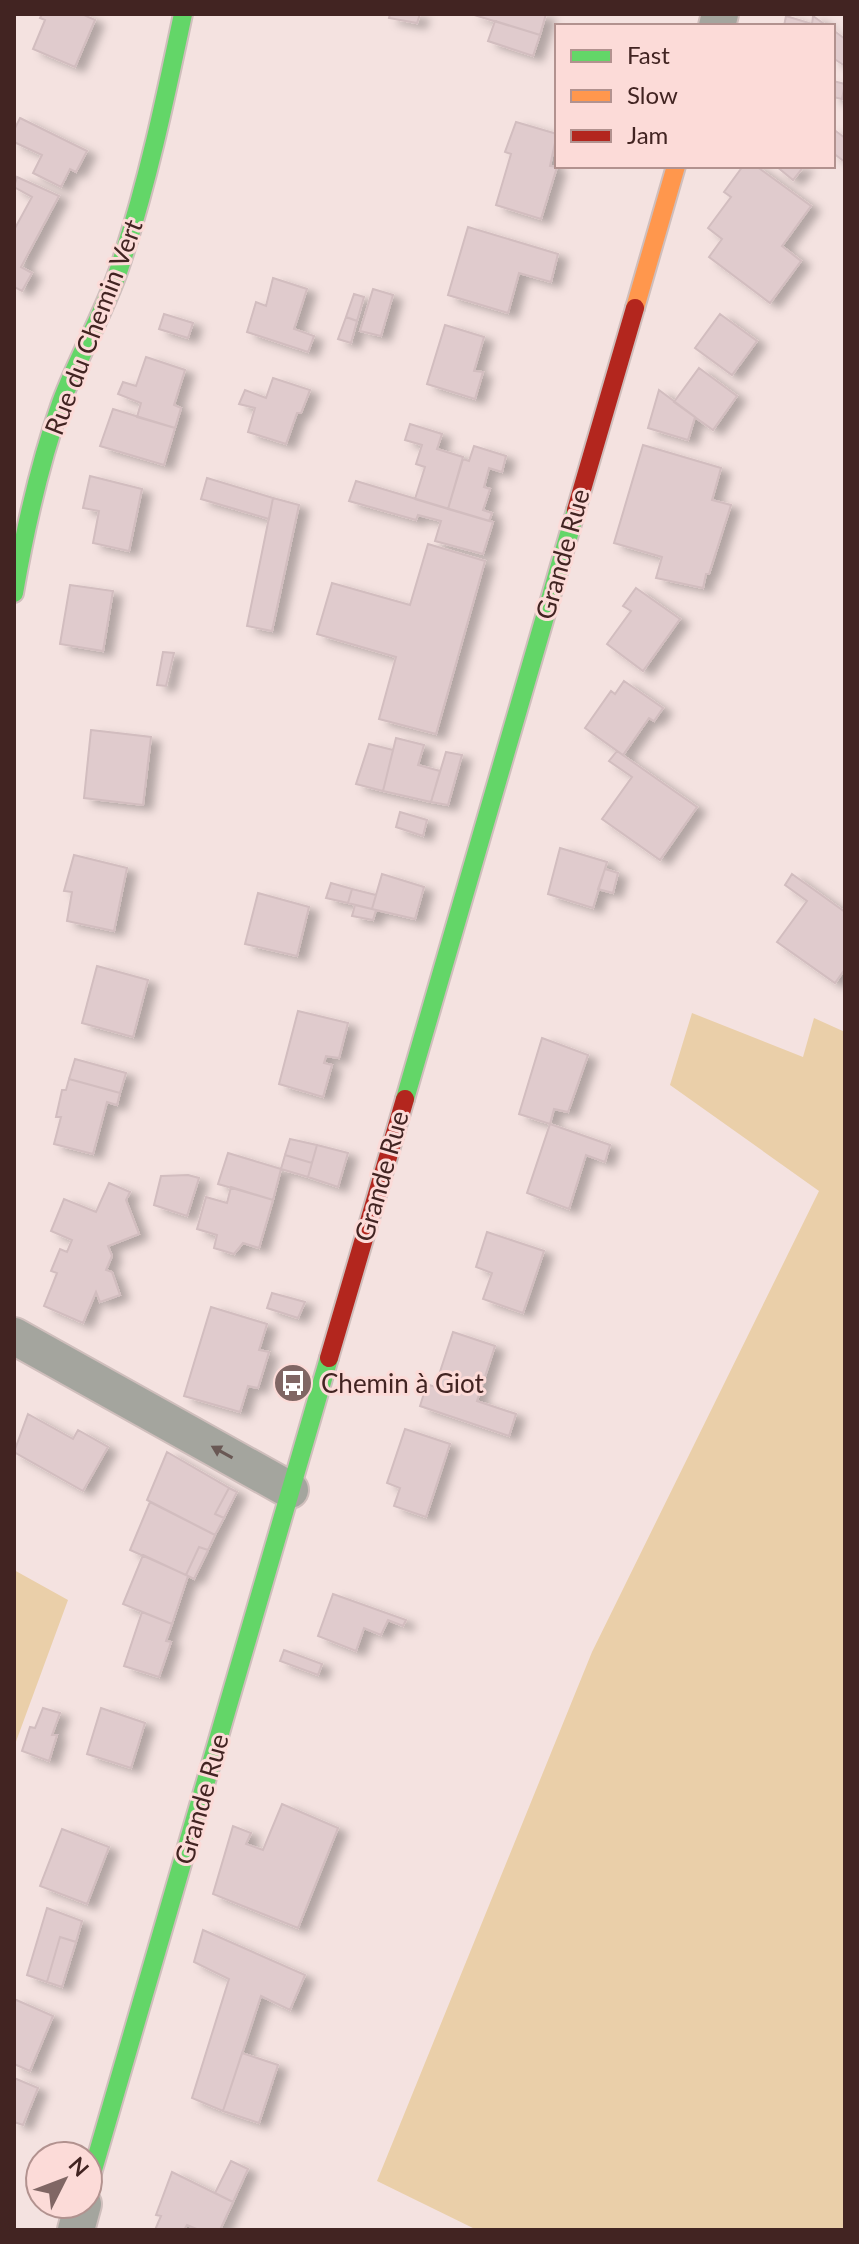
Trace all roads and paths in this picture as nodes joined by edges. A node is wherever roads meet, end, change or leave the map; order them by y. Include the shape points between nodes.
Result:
1 (183, 14) edge
2 (675, 168) edge
3 (14, 593) edge
4 (14, 1336) edge
5 (290, 1490) junction
6 (102, 2140) edge

1 - 3 street, Rue du Chemin Vert via 137,212 106,305 61,402 26,521
2 - 5 street, Grande Rue
5 -> 4 street
5 - 6 street, Grande Rue

